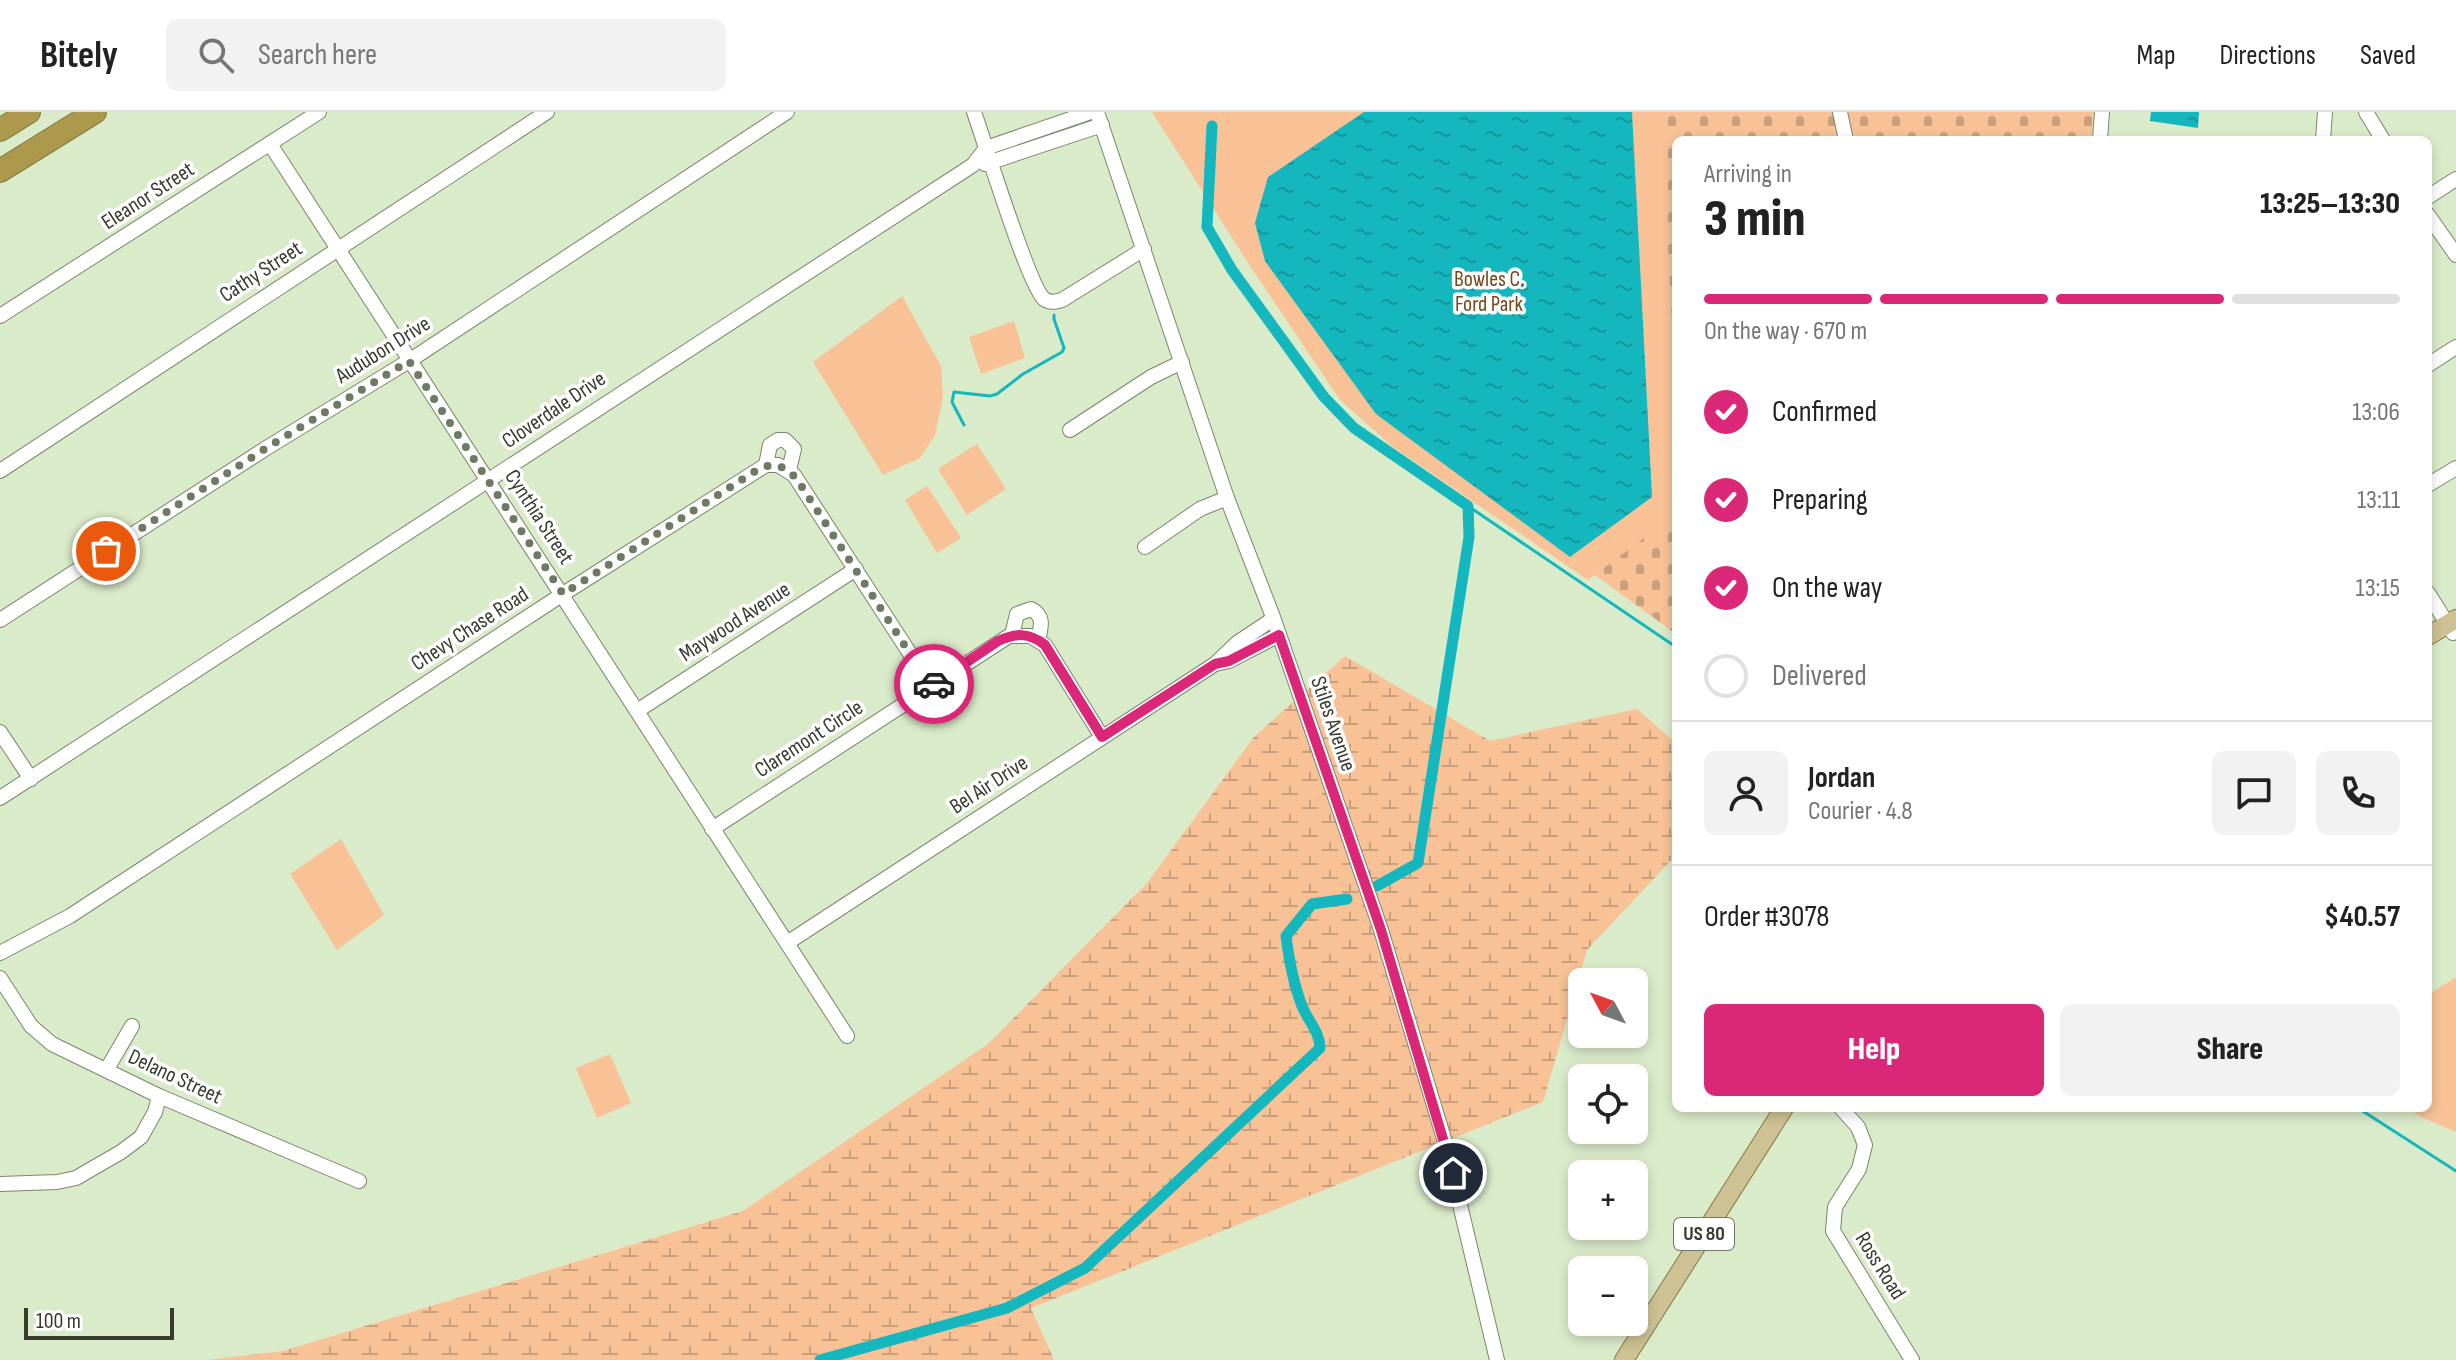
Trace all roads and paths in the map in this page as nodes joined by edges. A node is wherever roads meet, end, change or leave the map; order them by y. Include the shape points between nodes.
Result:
1 (29, 112) edge
2 (95, 112) edge
3 (319, 112) edge
4 (547, 112) edge
5 (787, 112) edge
6 (974, 112) edge
7 (1840, 112) edge
8 (2102, 112) edge
9 (2325, 112) edge
10 (2366, 112) edge
11 (1097, 116) edge
12 (0, 130) edge
13 (1845, 136) edge
14 (2100, 136) edge
15 (2323, 136) edge
16 (2381, 136) edge
17 (270, 144) junction
18 (986, 148) junction
19 (991, 163) junction
20 (973, 165) junction
21 (0, 171) edge
22 (2456, 179) edge
23 (2432, 194) edge
24 (2432, 221) edge
25 (338, 247) junction
26 (1144, 249) junction
27 (2456, 255) edge
28 (0, 316) edge
29 (2456, 347) edge
30 (409, 361) junction
31 (1182, 362) junction
32 (2432, 362) edge
33 (1070, 430) dead end
34 (766, 465) junction
35 (2456, 468) edge
36 (789, 470) junction
37 (0, 471) edge
38 (488, 480) junction
39 (2432, 483) edge
40 (1227, 498) junction
41 (1145, 547) dead end
42 (856, 569) junction
43 (563, 594) junction
44 (2432, 598) edge
45 (1273, 619) junction
46 (0, 620) edge
47 (2453, 627) edge
48 (1012, 635) junction
49 (1279, 635) junction
50 (2432, 635) edge
51 (1038, 640) junction
52 (2432, 645) edge
53 (1215, 664) junction
54 (931, 686) junction
55 (637, 711) junction
56 (0, 732) edge
57 (1102, 737) junction
58 (31, 779) junction
59 (0, 798) edge
60 (712, 829) junction
61 (787, 943) junction
62 (0, 953) edge
63 (0, 978) edge
64 (132, 1026) dead end
65 (847, 1036) dead end
66 (107, 1069) junction
67 (159, 1096) junction
68 (1781, 1112) edge
69 (1845, 1112) edge
70 (359, 1181) dead end
71 (0, 1184) edge
72 (1497, 1360) edge
73 (1624, 1360) edge
74 (1912, 1360) edge

1 - 12 highway
2 - 21 highway
3 - 17 street, Eleanor Street
4 - 25 street, Cathy Street
5 - 30 street, Audubon Drive
6 - 18 street
7 - 13 street
8 - 14 street
9 - 15 street
10 - 16 street
11 - 18 street
11 - 19 street, Cloverdale Drive
11 - 26 street, Stiles Avenue
17 - 25 street, Cynthia Street
17 - 28 street, Eleanor Street
18 - 19 street
18 - 20 street, Cloverdale Drive
19 - 20 street, Cloverdale Drive
19 - 26 street via 1039,293 1047,301 1062,300
20 - 38 street, Cloverdale Drive
22 - 23 street
24 - 27 street
25 - 30 street, Cynthia Street
25 - 37 street, Cathy Street
26 - 31 street, Stiles Avenue
29 - 32 street
30 - 38 street, Cynthia Street
30 - 46 street, Audubon Drive
31 - 33 street
31 - 40 street, Stiles Avenue
34 - 36 street
34 - 36 street, Chevy Chase Road via 770,445 785,440 794,449
34 - 43 street, Chevy Chase Road
35 - 39 street
36 - 42 street
38 - 43 street, Cynthia Street
38 - 58 street, Cloverdale Drive
40 - 41 street via 1200,509
40 - 45 street, Stiles Avenue
42 - 54 street
42 - 55 street, Maywood Avenue
43 - 55 street, Cynthia Street
43 - 62 street, Chevy Chase Road via 70,916
44 - 47 street
45 - 49 street, Stiles Avenue
45 - 53 street, Bel Air Drive
47 - 50 main road
47 - 52 main road
48 - 51 street
48 - 51 street, Claremont Circle via 1017,614 1031,609 1042,620
48 - 54 street, Claremont Circle
49 - 53 street, Bel Air Drive
49 - 72 street, Stiles Avenue via 1381,930 1445,1142
51 - 57 street, Claremont Circle
53 - 57 street, Bel Air Drive
54 - 60 street, Claremont Circle
55 - 60 street, Cynthia Street
56 - 58 street
57 - 61 street, Bel Air Drive
58 - 59 street, Cloverdale Drive
60 - 61 street, Cynthia Street
61 - 65 street, Cynthia Street
63 - 66 street, Delano Street via 31,1026 52,1044
64 - 66 street
66 - 67 street, Delano Street
67 - 70 street, Delano Street
67 - 71 street via 141,1137 76,1178
68 - 73 main road, US 80
69 - 74 street, Ross Road via 1865,1145 1859,1169 1835,1207 1833,1231

